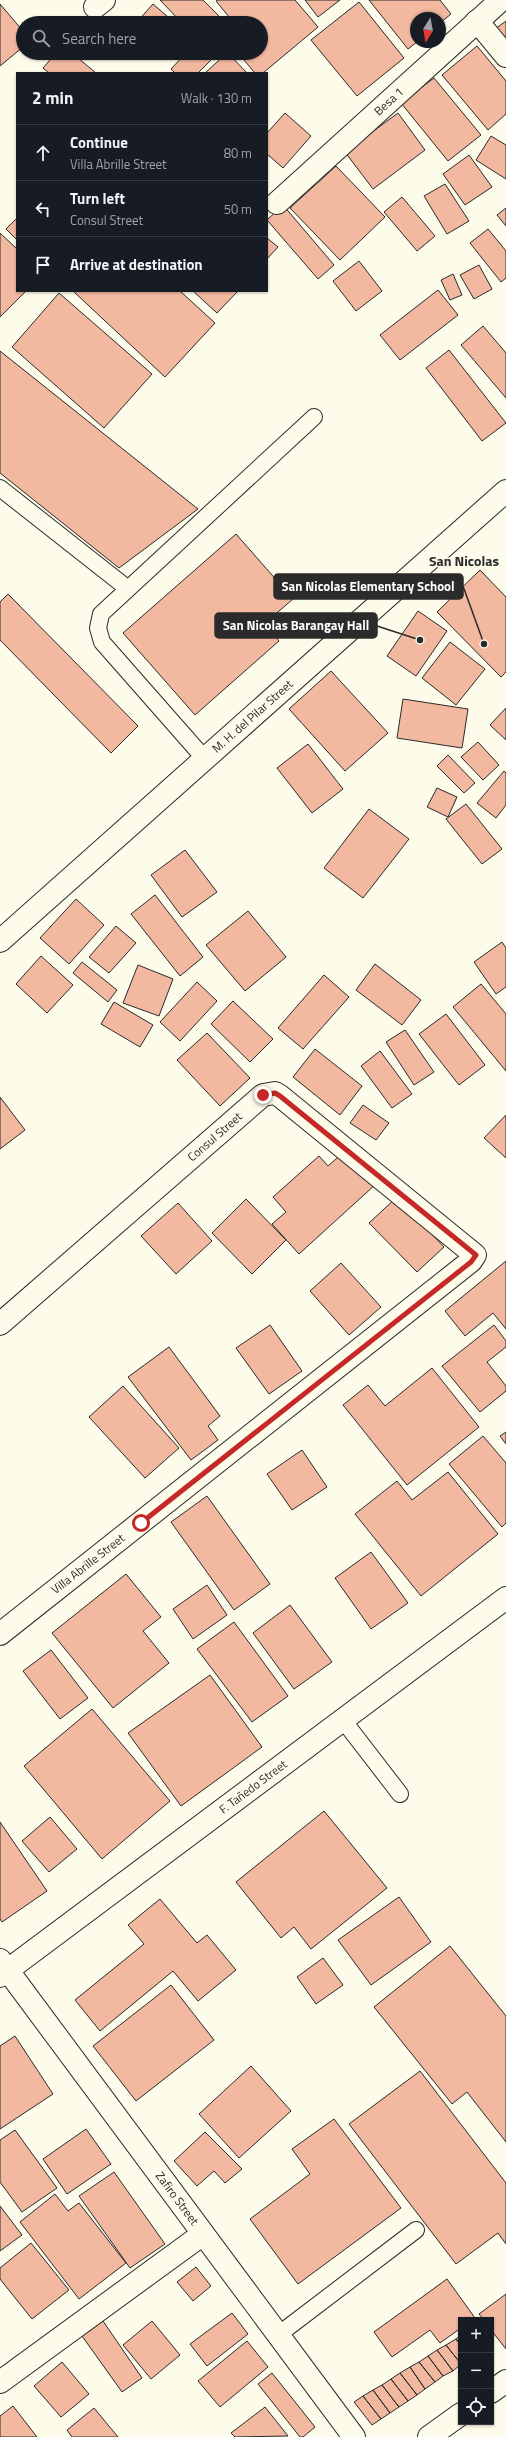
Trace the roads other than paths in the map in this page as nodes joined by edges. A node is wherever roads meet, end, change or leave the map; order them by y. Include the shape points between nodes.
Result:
1 (501, 0) edge
2 (477, 21) junction
3 (506, 56) edge
4 (277, 203) dead end
5 (314, 417) dead end
6 (0, 488) edge
7 (506, 491) edge
8 (127, 588) junction
9 (204, 758) junction
10 (0, 942) edge
11 (476, 1255) joint
12 (0, 1324) edge
13 (506, 1598) edge
14 (0, 1634) edge
15 (343, 1720) junction
16 (400, 1794) dead end
17 (3, 1969) edge
18 (416, 2230) dead end
19 (203, 2234) junction
20 (278, 2335) junction
21 (506, 2381) edge
22 (0, 2382) edge
23 (494, 2390) edge
24 (458, 2416) edge
25 (354, 2437) edge
26 (429, 2437) edge

1 - 2 street, Besa 1
2 - 3 street
2 - 4 street, Besa 1
5 - 8 lane
6 - 8 lane
7 - 9 street, M. H. del Pilar Street
8 - 9 lane via 101,614 98,628 102,642
9 - 10 street, M. H. del Pilar Street
11 - 12 street, Consul Street via 280,1096 268,1093
11 - 14 street, Villa Abrille Street via 471,1262
13 - 15 street, F. Tañedo Street
15 - 16 lane
15 - 17 street, F. Tañedo Street
17 - 19 street, Zafiro Street
18 - 20 lane
19 - 20 street, Zafiro Street
19 - 22 street
20 - 25 street, Zafiro Street
21 - 23 street
24 - 26 street

